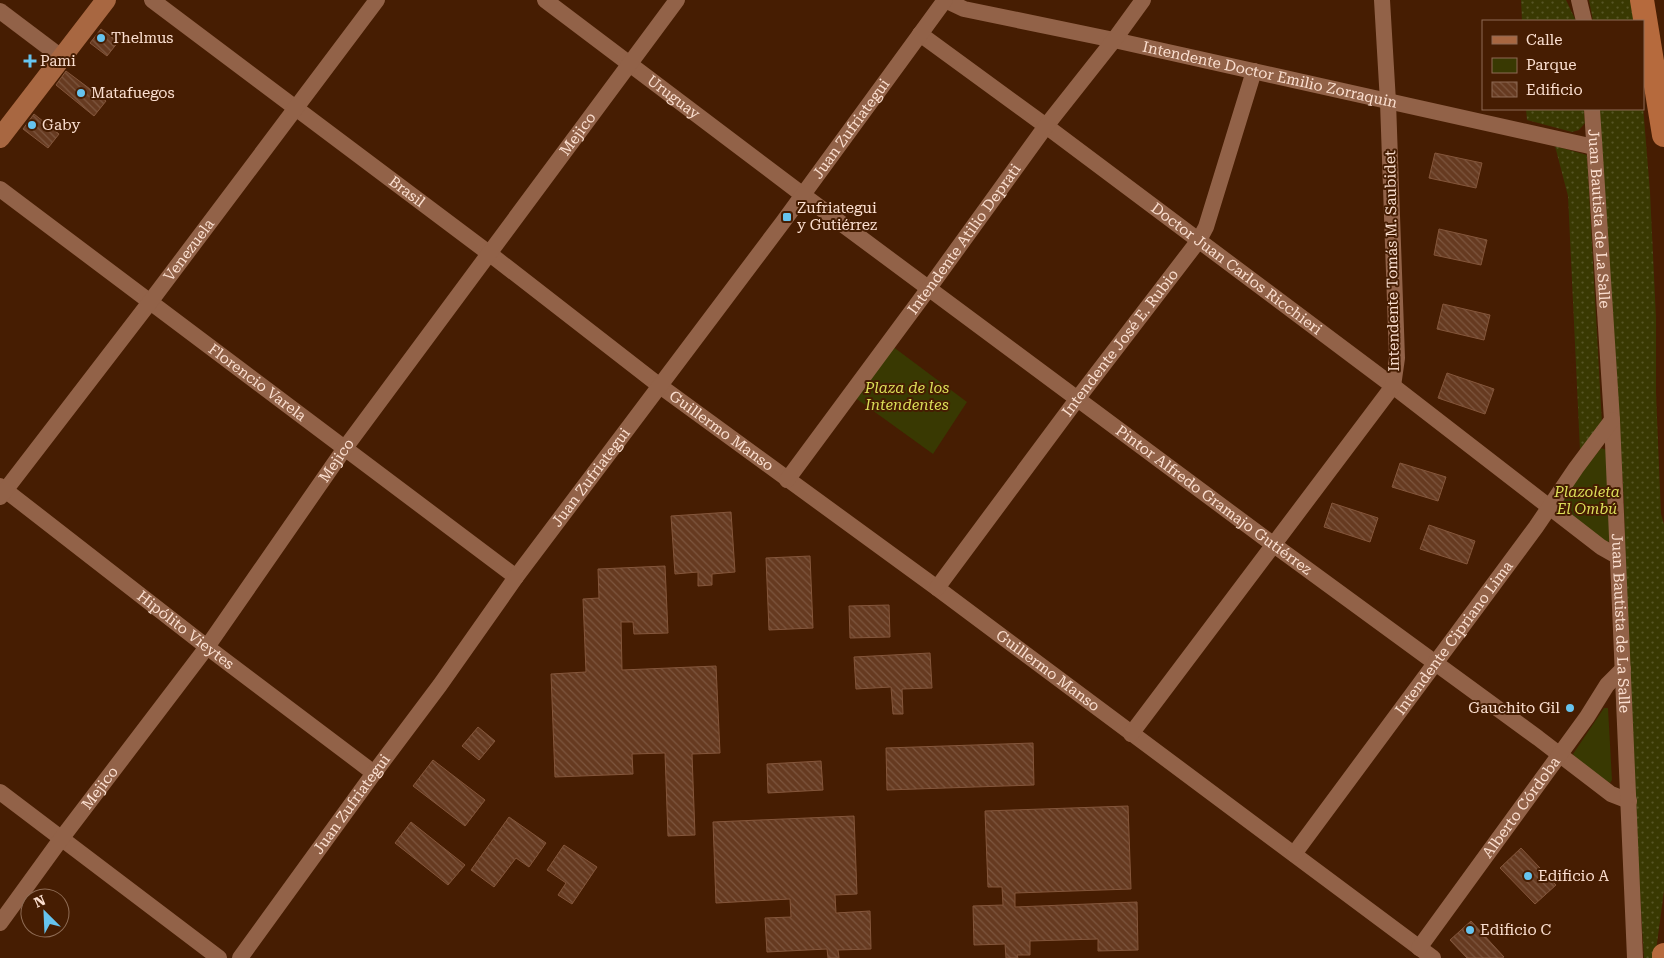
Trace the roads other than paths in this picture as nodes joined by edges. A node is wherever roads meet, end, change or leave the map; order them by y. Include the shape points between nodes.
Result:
1 (106, 0) edge
2 (152, 0) edge
3 (377, 0) edge
4 (546, 0) edge
5 (677, 0) edge
6 (945, 0) edge
7 (1142, 0) edge
8 (1382, 0) edge
9 (1579, 0) edge
10 (1642, 0) edge
11 (0, 11) edge
12 (1584, 20) edge
13 (920, 34) junction
14 (1114, 40) junction
15 (61, 57) junction
16 (630, 64) junction
17 (1254, 71) junction
18 (1388, 102) junction
19 (295, 107) junction
20 (1592, 110) edge
21 (1046, 126) junction
22 (1664, 135) edge
23 (0, 138) edge
24 (1594, 147) junction
25 (0, 190) edge
26 (803, 194) junction
27 (1199, 240) junction
28 (490, 254) junction
29 (929, 288) junction
30 (150, 302) junction
31 (660, 386) junction
32 (1393, 386) junction
33 (1078, 398) junction
34 (1612, 420) junction
35 (345, 448) junction
36 (787, 480) junction
37 (2, 491) edge
38 (1550, 506) junction
39 (1274, 545) junction
40 (1617, 556) junction
41 (516, 576) junction
42 (937, 588) junction
43 (207, 647) junction
44 (1435, 662) junction
45 (1623, 669) junction
46 (1131, 734) junction
47 (1560, 755) junction
48 (374, 773) junction
49 (0, 792) edge
50 (1629, 800) junction
51 (61, 839) junction
52 (1294, 854) junction
53 (0, 923) edge
54 (1420, 948) junction
55 (219, 958) edge
56 (240, 958) edge
57 (1433, 958) edge
58 (1635, 958) edge

1 - 15 main road
2 - 19 street, Brasil
3 - 19 street, Venezuela
4 - 16 street, Uruguay
5 - 16 street, Mejico
6 - 13 street, Juan Zufriategui
6 - 14 street, Intendente Doctor Emilio Zorraquin via 964,9
7 - 14 street, Intendente Atilio Deprati
8 - 18 street, Intendente Tomás M. Saubidet
9 - 12 street
10 - 22 highway
11 - 15 street
13 - 21 street, Doctor Juan Carlos Ricchieri
13 - 26 street, Juan Zufriategui
14 - 17 street, Intendente Doctor Emilio Zorraquin
14 - 21 street, Intendente Atilio Deprati
15 - 23 main road
16 - 26 street, Uruguay
16 - 28 street, Mejico
17 - 18 street, Intendente Doctor Emilio Zorraquin
17 - 27 street, Intendente José E. Rubio via 1206,227
18 - 24 street, Intendente Doctor Emilio Zorraquin
18 - 32 street, Intendente Tomás M. Saubidet via 1397,358
19 - 28 street, Brasil
19 - 30 street, Venezuela
20 - 24 street, Juan Bautista de La Salle
21 - 27 street, Doctor Juan Carlos Ricchieri
21 - 29 street, Intendente Atilio Deprati
24 - 34 street, Juan Bautista de La Salle
25 - 30 street, Florencio Varela
26 - 29 street, Pintor Alfredo Gramajo Gutiérrez
26 - 31 street, Juan Zufriategui
27 - 32 street, Doctor Juan Carlos Ricchieri
27 - 33 street, Intendente José E. Rubio
28 - 31 street, Brasil
28 - 35 street, Mejico
29 - 33 street, Pintor Alfredo Gramajo Gutiérrez
29 - 36 street, Intendente Atilio Deprati
30 - 35 street, Florencio Varela
30 - 37 street, Venezuela
31 - 36 street, Guillermo Manso
31 - 41 street, Juan Zufriategui
32 - 38 street, Doctor Juan Carlos Ricchieri
32 - 39 street, Intendente Tomás M. Saubidet
33 - 39 street, Pintor Alfredo Gramajo Gutiérrez
33 - 42 street, Intendente José E. Rubio
34 - 38 street, Intendente Cipriano Lima
34 - 40 street, Juan Bautista de La Salle
35 - 41 street, Florencio Varela
35 - 43 street, Mejico
36 - 42 street, Guillermo Manso
37 - 43 street, Hipólito Vieytes
38 - 40 street, Doctor Juan Carlos Ricchieri via 1601,548
38 - 44 street, Intendente Cipriano Lima
39 - 44 street, Pintor Alfredo Gramajo Gutiérrez
39 - 46 street, Intendente Tomás M. Saubidet
40 - 45 street, Juan Bautista de La Salle
41 - 48 street, Juan Zufriategui
42 - 46 street, Guillermo Manso
43 - 48 street, Hipólito Vieytes
43 - 51 street, Mejico
44 - 47 street, Pintor Alfredo Gramajo Gutiérrez
44 - 52 street, Intendente Cipriano Lima
45 - 47 street, Alberto Córdoba via 1607,685
45 - 50 street, Juan Bautista de La Salle
46 - 52 street, Guillermo Manso
47 - 50 street, Pintor Alfredo Gramajo Gutiérrez via 1611,794
47 - 54 street, Alberto Córdoba
48 - 56 street, Juan Zufriategui
49 - 51 street
50 - 58 street, Juan Bautista de La Salle
51 - 53 street, Mejico
51 - 55 street
52 - 54 street, Guillermo Manso
54 - 57 street, Guillermo Manso

